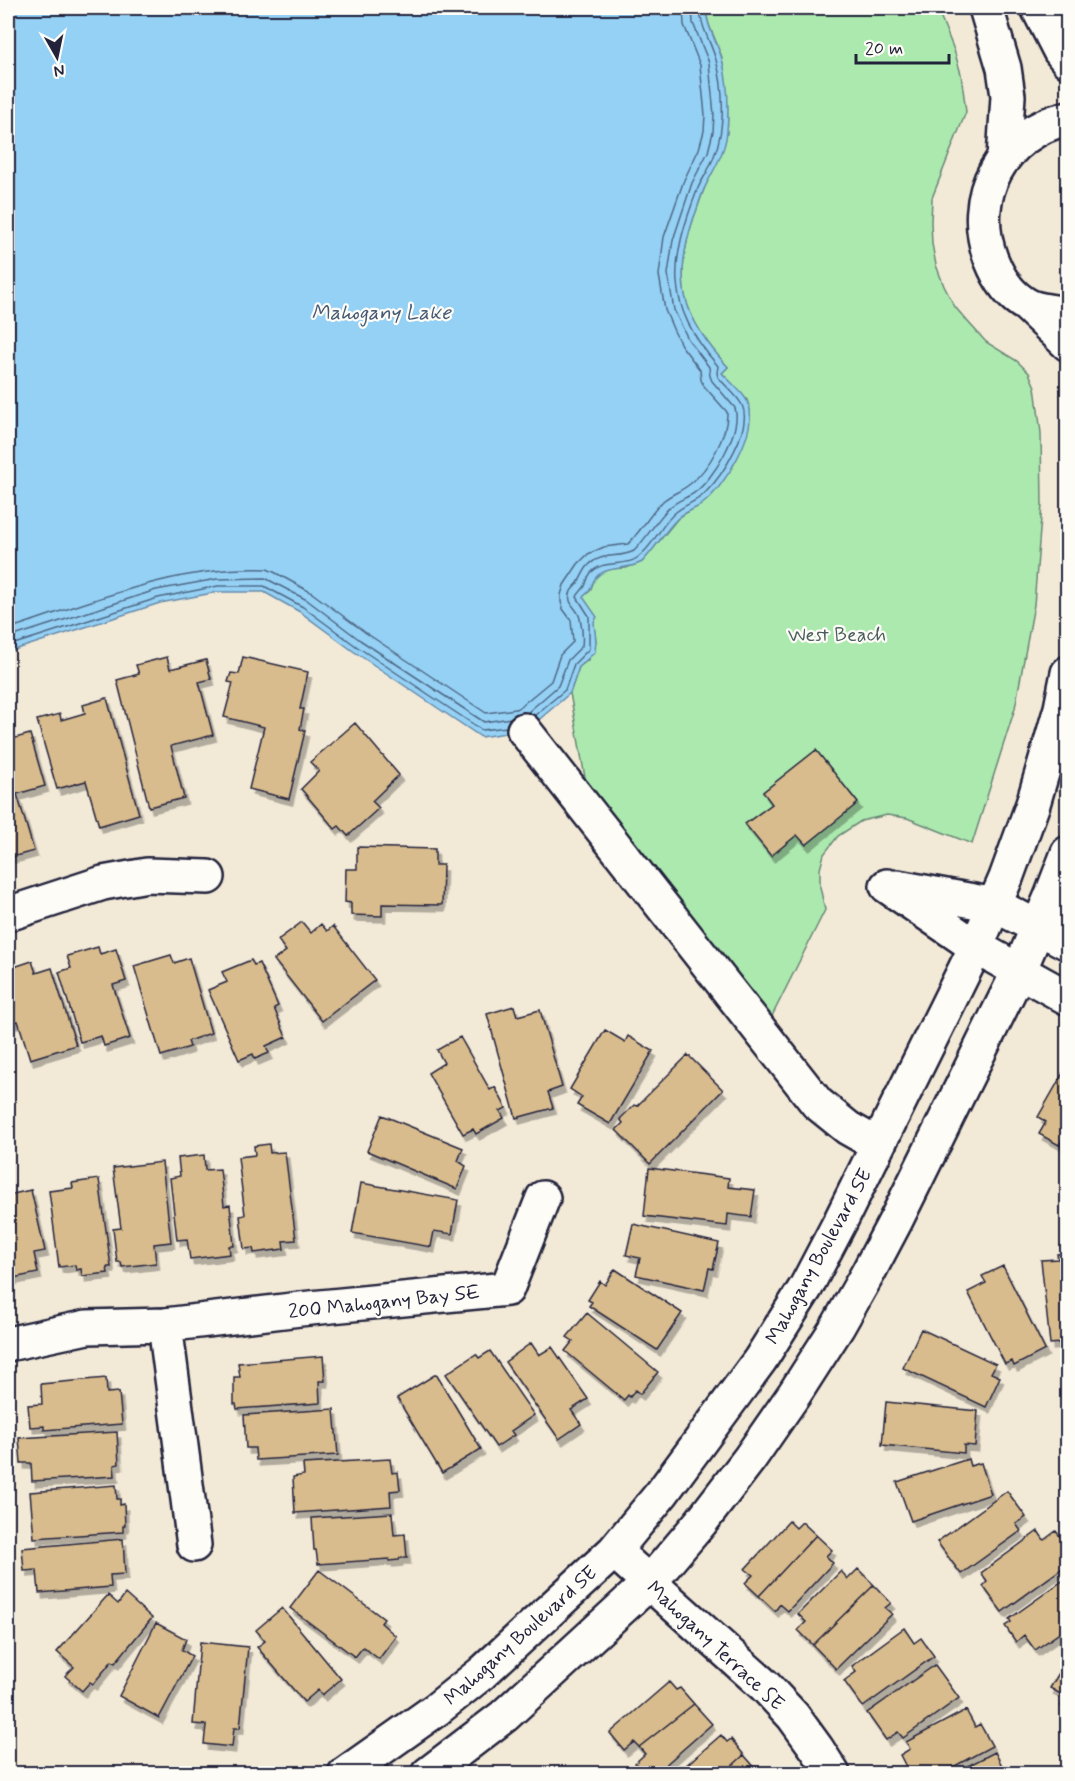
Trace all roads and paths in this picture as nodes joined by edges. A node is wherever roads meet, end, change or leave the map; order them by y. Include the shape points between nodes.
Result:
1 (986, 8) edge
2 (1038, 8) edge
3 (1068, 61) edge
4 (1068, 118) edge
5 (1004, 158) junction
6 (1029, 307) junction
7 (1068, 313) edge
8 (1068, 344) edge
9 (1068, 673) edge
10 (524, 730) dead end
11 (1068, 853) edge
12 (208, 877) dead end
13 (994, 905) junction
14 (8, 914) edge
15 (1038, 927) junction
16 (1068, 943) edge
17 (976, 946) junction
18 (1019, 971) junction
19 (1068, 998) edge
20 (878, 1145) junction
21 (543, 1198) dead end
22 (165, 1324) junction
23 (8, 1344) edge
24 (194, 1545) dead end
25 (614, 1551) junction
26 (650, 1582) junction
27 (345, 1773) edge
28 (428, 1773) edge
29 (832, 1773) edge

1 - 5 street via 1008,96
2 - 3 street
4 - 5 street via 1031,132
5 - 6 street via 991,179 983,230 996,273
6 - 7 street
6 - 8 street
9 - 13 street, Mahogany Boulevard SE via 1033,804
10 - 20 street via 817,1103 848,1128
11 - 15 street
12 - 14 street via 147,875 114,881
13 - 15 street
13 - 17 street, Mahogany Boulevard SE
13 - 17 street via 887,886
15 - 16 street
15 - 18 street
17 - 18 street
17 - 20 street, Mahogany Boulevard SE
18 - 19 street
18 - 26 street via 896,1220 838,1326 750,1458
20 - 25 street, Mahogany Boulevard SE via 806,1287 760,1360 663,1493
21 - 22 street, 200 Mahogany Bay SE via 507,1289
22 - 23 street, 200 Mahogany Bay SE via 87,1328
22 - 24 street
25 - 26 street, Mahogany Terrace SE
25 - 27 street, Mahogany Boulevard SE via 482,1673
26 - 28 street via 504,1716
26 - 29 street, Mahogany Terrace SE via 765,1686 793,1716

